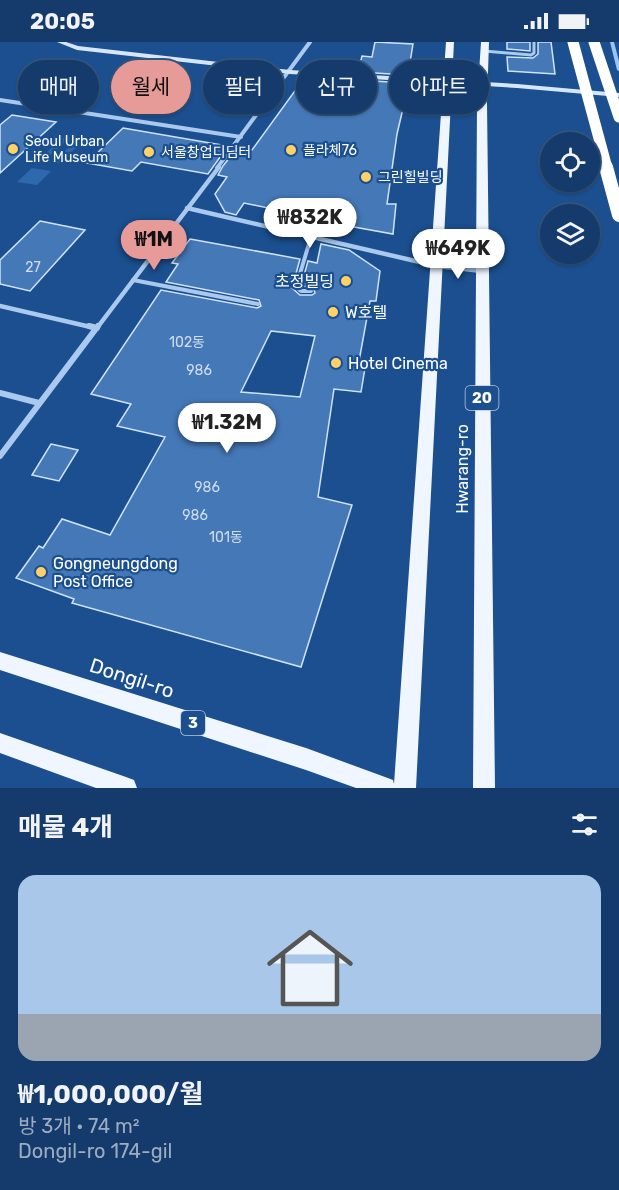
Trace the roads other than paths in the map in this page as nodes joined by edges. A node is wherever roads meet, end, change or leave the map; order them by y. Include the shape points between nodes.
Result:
1 (60, 42) edge
2 (310, 42) edge
3 (450, 42) edge
4 (534, 42) edge
5 (573, 42) edge
6 (594, 42) edge
7 (484, 47) edge
8 (448, 60) edge
9 (290, 72) junction
10 (389, 79) edge
11 (489, 85) edge
12 (619, 95) edge
13 (0, 100) edge
14 (444, 114) edge
15 (482, 114) edge
16 (619, 117) edge
17 (241, 137) junction
18 (187, 208) junction
19 (619, 216) edge
20 (311, 237) junction
21 (437, 266) junction
22 (482, 271) junction
23 (133, 280) junction
24 (311, 291) dead end
25 (258, 304) dead end
26 (0, 306) edge
27 (97, 328) junction
28 (0, 393) edge
29 (39, 403) junction
30 (0, 456) edge
31 (0, 662) edge
32 (0, 743) edge
33 (126, 788) edge
34 (385, 788) edge
35 (405, 788) edge
36 (484, 788) edge

1 - 9 street via 78,48
2 - 9 street
3 - 8 main road
4 - 7 lane via 531,55
5 - 19 highway, bridge
6 - 16 highway, bridge
9 - 10 street
9 - 17 street
11 - 12 street, bridge
13 - 17 street
14 - 21 main road
15 - 22 main road, Hwarang-ro / 20
17 - 18 street
18 - 20 street
18 - 23 street
20 - 21 street
20 - 24 lane via 296,287
21 - 22 street
21 - 35 main road
22 - 36 main road, Hwarang-ro / 20
23 - 25 lane
23 - 27 street
26 - 27 street
27 - 29 street
28 - 29 street
29 - 30 street
31 - 34 main road, Dongil-ro / 3
32 - 33 main road

